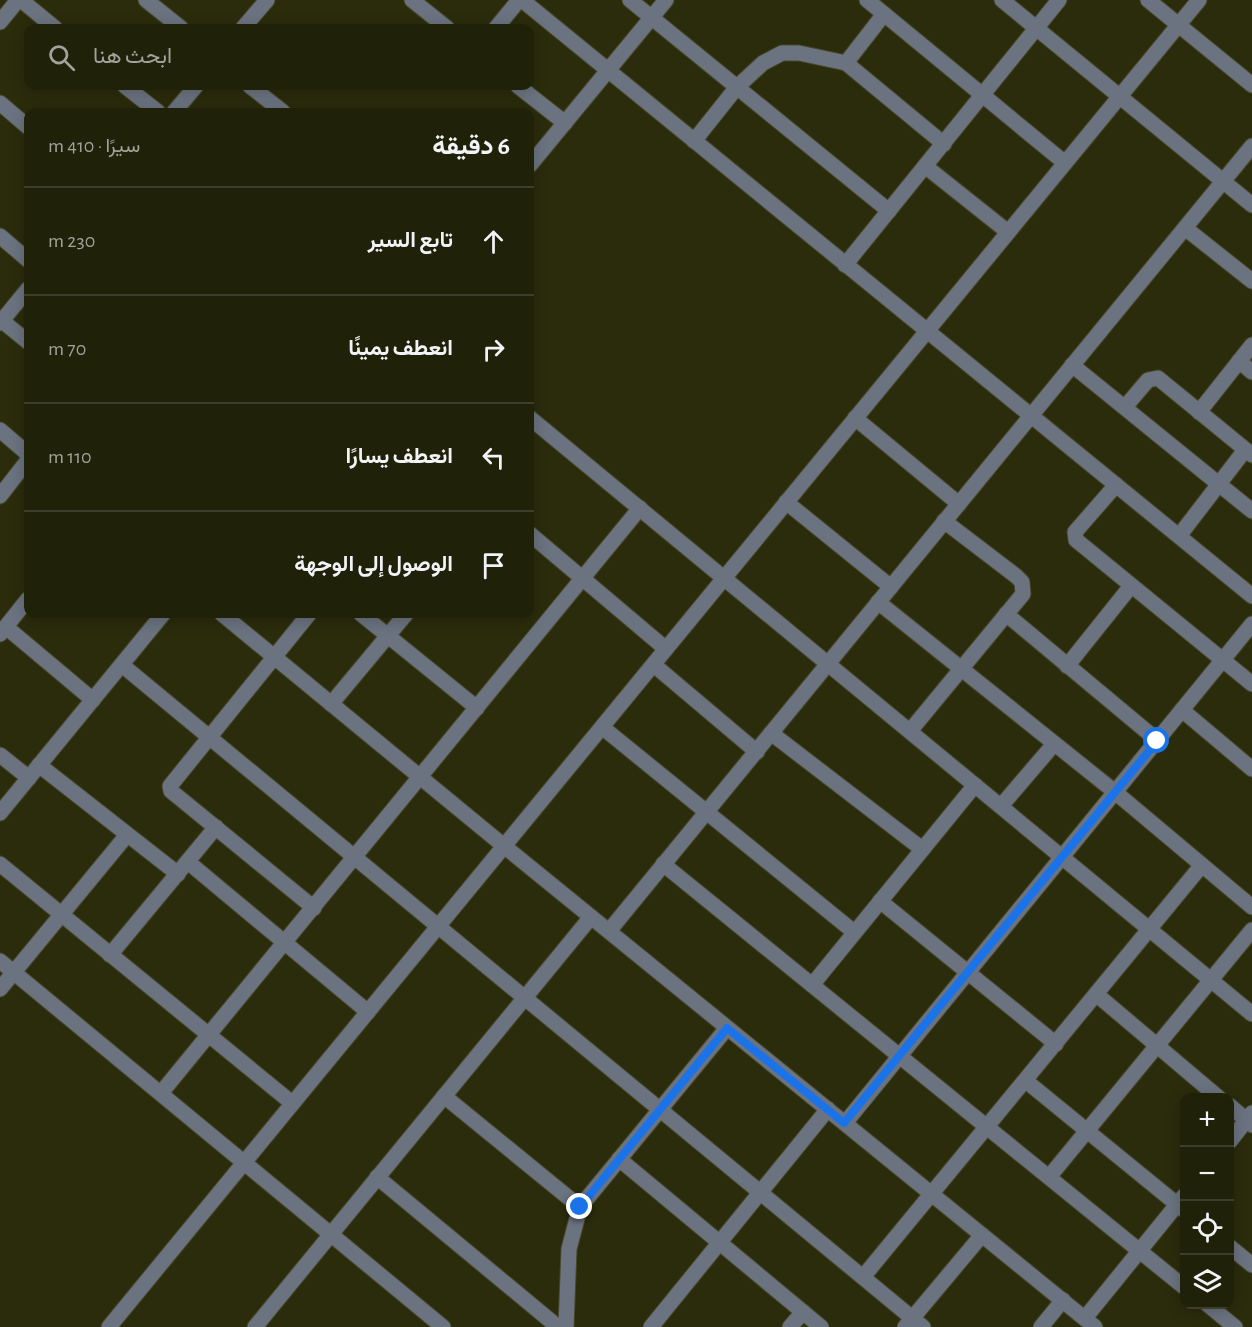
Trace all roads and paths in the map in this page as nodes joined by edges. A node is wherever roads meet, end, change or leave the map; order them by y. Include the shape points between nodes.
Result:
1 (19, 0) edge
2 (146, 0) edge
3 (267, 0) edge
4 (412, 0) edge
5 (520, 0) edge
6 (630, 0) edge
7 (666, 0) edge
8 (867, 0) edge
9 (1002, 0) edge
10 (1059, 0) edge
11 (1148, 0) edge
12 (1199, 0) edge
13 (884, 14) junction
14 (652, 18) junction
15 (0, 22) edge
16 (51, 24) edge
17 (176, 24) edge
18 (246, 24) edge
19 (442, 24) edge
20 (499, 24) edge
21 (1178, 25) junction
22 (1037, 28) junction
23 (846, 63) junction
24 (608, 71) junction
25 (1252, 85) edge
26 (738, 87) junction
27 (130, 90) edge
28 (193, 90) edge
29 (255, 90) edge
30 (523, 90) edge
31 (982, 95) junction
32 (1120, 96) junction
33 (0, 103) edge
34 (153, 108) edge
35 (177, 108) edge
36 (278, 108) edge
37 (565, 123) junction
38 (24, 124) edge
39 (694, 141) junction
40 (944, 144) junction
41 (1252, 146) edge
42 (534, 160) edge
43 (1065, 163) junction
44 (925, 166) junction
45 (1224, 181) junction
46 (1252, 205) edge
47 (889, 211) junction
48 (1185, 228) junction
49 (1008, 232) junction
50 (0, 236) edge
51 (24, 257) edge
52 (845, 265) junction
53 (1252, 281) edge
54 (24, 294) edge
55 (1, 321) edge
56 (927, 331) junction
57 (24, 339) edge
58 (1252, 345) edge
59 (1239, 361) junction
60 (1072, 365) junction
61 (1252, 372) edge
62 (1125, 407) junction
63 (1199, 412) junction
64 (1031, 416) junction
65 (855, 418) junction
66 (534, 421) edge
67 (0, 430) edge
68 (24, 451) edge
69 (1249, 453) edge
70 (24, 465) edge
71 (1219, 484) junction
72 (1116, 485) junction
73 (0, 496) edge
74 (786, 502) junction
75 (959, 504) junction
76 (640, 508) junction
77 (1252, 510) edge
78 (944, 521) junction
79 (534, 537) edge
80 (1179, 537) junction
81 (583, 578) junction
82 (724, 578) junction
83 (1131, 586) junction
84 (891, 587) junction
85 (1252, 596) edge
86 (878, 602) junction
87 (24, 604) edge
88 (1006, 614) junction
89 (161, 618) edge
90 (227, 618) edge
91 (306, 618) edge
92 (366, 618) edge
93 (403, 618) edge
94 (1252, 624) edge
95 (3, 630) edge
96 (388, 636) junction
97 (666, 649) junction
98 (274, 657) junction
99 (1222, 660) junction
100 (828, 663) junction
101 (122, 665) junction
102 (654, 665) junction
103 (1067, 666) junction
104 (961, 669) junction
105 (1252, 684) edge
106 (93, 700) junction
107 (331, 704) junction
108 (477, 708) junction
109 (1182, 710) junction
110 (602, 727) junction
111 (910, 731) junction
112 (771, 733) junction
113 (208, 736) junction
114 (1157, 741) junction
115 (1054, 744) junction
116 (757, 752) junction
117 (0, 755) edge
118 (39, 765) junction
119 (1252, 769) edge
120 (420, 777) junction
121 (29, 778) junction
122 (975, 784) junction
123 (1115, 792) junction
124 (1000, 806) junction
125 (706, 812) junction
126 (0, 813) edge
127 (216, 827) junction
128 (127, 835) junction
129 (504, 846) junction
130 (922, 849) junction
131 (1062, 857) junction
132 (355, 858) junction
133 (188, 862) junction
134 (0, 864) edge
135 (663, 864) junction
136 (1202, 865) junction
137 (178, 874) junction
138 (879, 901) junction
139 (1252, 907) edge
140 (314, 908) junction
141 (61, 915) junction
142 (591, 917) junction
143 (438, 927) junction
144 (1150, 927) junction
145 (1252, 930) edge
146 (609, 931) junction
147 (854, 932) junction
148 (285, 943) junction
149 (110, 955) junction
150 (0, 961) edge
151 (14, 972) junction
152 (967, 973) junction
153 (1211, 980) junction
154 (812, 985) junction
155 (0, 989) edge
156 (1096, 994) junction
157 (524, 998) junction
158 (368, 1012) junction
159 (1252, 1014) edge
160 (727, 1028) junction
161 (209, 1036) junction
162 (1056, 1044) junction
163 (1157, 1046) junction
164 (899, 1056) junction
165 (1026, 1081) junction
166 (161, 1093) junction
167 (1213, 1093) edge
168 (444, 1096) junction
169 (292, 1103) junction
170 (828, 1109) junction
171 (1234, 1109) edge
172 (660, 1110) junction
173 (1250, 1120) edge
174 (844, 1123) junction
175 (988, 1126) junction
176 (1086, 1131) junction
177 (1234, 1137) edge
178 (619, 1159) junction
179 (244, 1163) junction
180 (1049, 1177) junction
181 (377, 1178) junction
182 (760, 1192) junction
183 (933, 1193) junction
184 (1180, 1202) edge
185 (1180, 1205) edge
186 (580, 1207) junction
187 (330, 1234) junction
188 (982, 1235) junction
189 (719, 1242) junction
190 (1234, 1249) edge
191 (1140, 1251) junction
192 (1252, 1265) edge
193 (863, 1276) junction
194 (1180, 1283) edge
195 (1062, 1300) junction
196 (1212, 1309) edge
197 (803, 1312) junction
198 (1090, 1323) edge
199 (914, 1324) edge
200 (109, 1327) edge
201 (255, 1327) edge
202 (443, 1327) edge
203 (558, 1327) edge
204 (566, 1327) edge
205 (651, 1327) edge
206 (790, 1327) edge
207 (821, 1327) edge
208 (1041, 1327) edge
209 (1235, 1327) edge

1 - 15 street
1 - 16 street
2 - 17 street
3 - 18 street
4 - 19 street
5 - 20 street
5 - 24 street
6 - 14 street
7 - 14 street
8 - 13 street
9 - 22 street
10 - 22 street
11 - 21 street
12 - 21 street
13 - 23 street
13 - 31 street
14 - 24 street
14 - 26 street
21 - 25 street
21 - 32 street
22 - 31 street
22 - 32 street
23 - 26 street via 782,53 763,63
23 - 40 street
24 - 37 street
24 - 39 street
26 - 39 street
26 - 47 street
27 - 34 street
28 - 35 street
29 - 36 street
30 - 37 street
31 - 40 street
31 - 43 street
32 - 43 street
32 - 45 street
33 - 38 street
37 - 42 street
39 - 52 street
40 - 44 street
41 - 45 street
43 - 49 street
44 - 47 street
44 - 49 street
45 - 46 street
45 - 48 street
47 - 52 street
48 - 53 street
48 - 60 street
49 - 56 street
50 - 51 street
52 - 56 street
54 - 55 street
55 - 57 street
56 - 64 street
56 - 65 street
58 - 59 street
59 - 61 street
59 - 63 street
60 - 62 street
60 - 64 street
62 - 63 street via 1155,377
62 - 71 street
63 - 69 street
64 - 72 street
64 - 75 street
65 - 74 street
65 - 75 street
66 - 76 street
67 - 68 street
69 - 71 street
70 - 73 street
71 - 77 street
71 - 80 street
72 - 80 street
72 - 83 street via 1074,535
74 - 82 street
74 - 84 street
75 - 78 street
76 - 81 street
76 - 82 street
78 - 84 street
78 - 88 street via 1022,582 1023,594
79 - 81 street
80 - 85 street
81 - 97 street
81 - 108 street
82 - 97 street
82 - 100 street
83 - 99 street
83 - 103 street
84 - 86 street
86 - 100 street
86 - 104 street
87 - 95 street
88 - 103 street
88 - 104 street
89 - 101 street
90 - 98 street
91 - 98 street
92 - 96 street
93 - 96 street
94 - 99 street
95 - 106 street
96 - 107 street
96 - 108 street
97 - 102 street
98 - 107 street
98 - 113 street
99 - 105 street
99 - 109 street
100 - 111 street
100 - 112 street
101 - 106 street
101 - 113 street
102 - 110 street
102 - 116 street
103 - 114 street
104 - 111 street
104 - 115 street
106 - 118 street
107 - 120 street
108 - 120 street
109 - 114 street
109 - 119 street
110 - 125 street
110 - 129 street
111 - 122 street
112 - 116 street
112 - 130 street
113 - 127 street via 170,786 171,791
113 - 132 street
114 - 123 street
115 - 123 street
115 - 124 street
116 - 125 street
117 - 121 street
118 - 121 street
118 - 128 street
120 - 129 street
120 - 132 street
121 - 126 street
122 - 124 street
122 - 130 street
123 - 131 street
123 - 136 street
124 - 131 street
125 - 135 street
125 - 147 street
127 - 133 street
127 - 140 street
128 - 137 street
128 - 141 street
129 - 142 street
129 - 143 street
130 - 138 street
131 - 144 street
131 - 152 street
132 - 140 street
132 - 143 street
133 - 137 street
133 - 148 street
134 - 141 street
135 - 146 street
135 - 154 street
136 - 139 street
136 - 144 street
137 - 149 street
138 - 147 street
138 - 152 street
140 - 148 street
141 - 149 street
141 - 151 street
142 - 146 street
142 - 157 street
143 - 157 street
143 - 158 street
144 - 153 street
144 - 156 street
145 - 153 street
146 - 160 street
147 - 154 street
148 - 158 street
148 - 161 street
149 - 161 street
150 - 151 street
151 - 155 street
151 - 166 street
152 - 162 street
152 - 164 street
153 - 159 street
153 - 163 street
154 - 164 street
156 - 162 street
156 - 163 street
157 - 168 street
157 - 172 street
158 - 169 street
160 - 170 street
160 - 172 street
161 - 166 street
161 - 169 street
162 - 165 street
163 - 167 street
163 - 176 street
164 - 174 street
164 - 175 street
165 - 175 street
165 - 176 street
166 - 179 street
168 - 181 street
168 - 186 street
169 - 179 street
170 - 174 street
170 - 182 street
171 - 173 street
172 - 178 street
172 - 182 street
173 - 177 street
174 - 183 street
175 - 180 street
175 - 183 street
176 - 180 street
176 - 184 street
178 - 186 street
178 - 189 street
179 - 187 street
179 - 200 street
180 - 191 street
181 - 187 street
181 - 203 street
182 - 189 street
182 - 193 street
183 - 188 street
183 - 193 street
185 - 191 street
186 - 204 street via 569,1250
187 - 201 street
187 - 202 street
188 - 195 street
188 - 199 street
189 - 197 street
189 - 205 street
190 - 192 street
191 - 194 street
191 - 198 street
193 - 199 street
195 - 198 street
195 - 208 street
196 - 209 street
197 - 206 street
197 - 207 street

